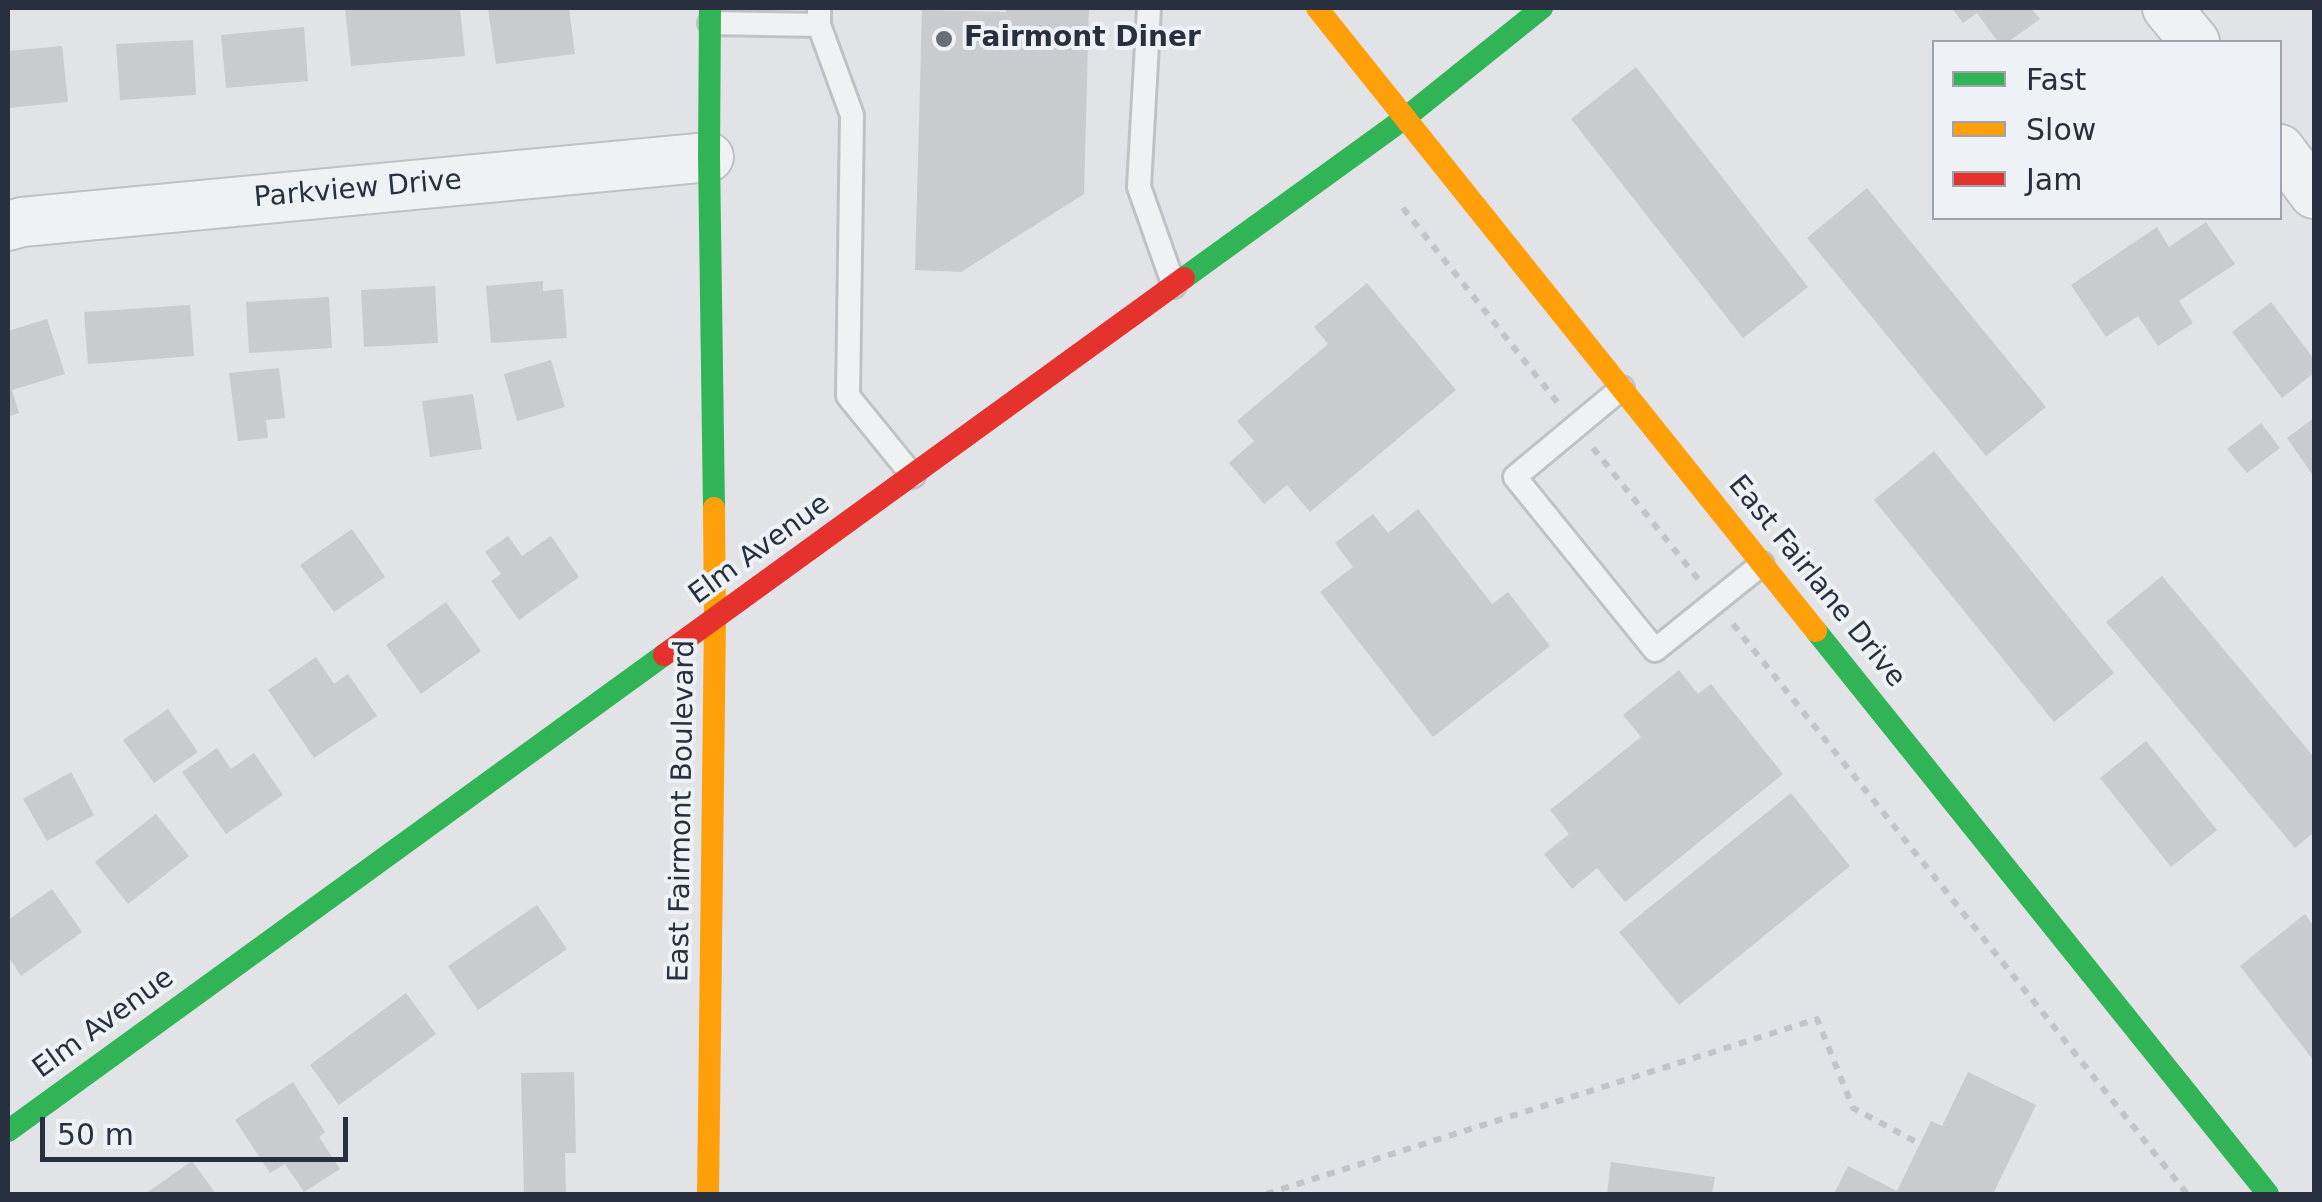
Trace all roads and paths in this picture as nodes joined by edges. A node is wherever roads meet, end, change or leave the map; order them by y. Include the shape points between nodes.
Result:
1 (1149, 8) edge
2 (1317, 8) edge
3 (1542, 8) edge
4 (2167, 8) edge
5 (710, 15) edge
6 (818, 16) edge
7 (2192, 40) edge
8 (1405, 118) junction
9 (2282, 153) edge
10 (709, 157) junction
11 (2314, 194) edge
12 (1403, 208) dead end
13 (8, 226) edge
14 (1174, 286) junction
15 (1622, 388) junction
16 (1576, 427) junction
17 (913, 476) junction
18 (1762, 564) junction
19 (1715, 601) junction
20 (715, 620) junction
21 (8, 1132) edge
22 (1920, 1144) dead end
23 (708, 1194) edge
24 (1266, 1194) edge
25 (2187, 1194) edge
26 (2268, 1194) edge

1 - 14 lane via 1139,187
2 - 8 street, East Fairlane Drive
3 - 8 street, Elm Avenue
4 - 7 street
5 - 6 lane
5 - 10 street, East Fairmont Boulevard
6 - 17 lane via 852,114 848,396
8 - 14 street, Elm Avenue
8 - 15 street, East Fairlane Drive
9 - 11 street
10 - 13 street, Parkview Drive
10 - 20 street, East Fairmont Boulevard
12 - 16 path
14 - 17 street, Elm Avenue
15 - 16 lane
15 - 18 street, East Fairlane Drive
16 - 19 path
16 - 19 lane via 1514,477 1655,650
17 - 20 street, Elm Avenue
18 - 19 lane
18 - 26 street, East Fairlane Drive
19 - 25 path
20 - 21 street, Elm Avenue
20 - 23 street, East Fairmont Boulevard
22 - 24 path via 1853,1108 1817,1019

